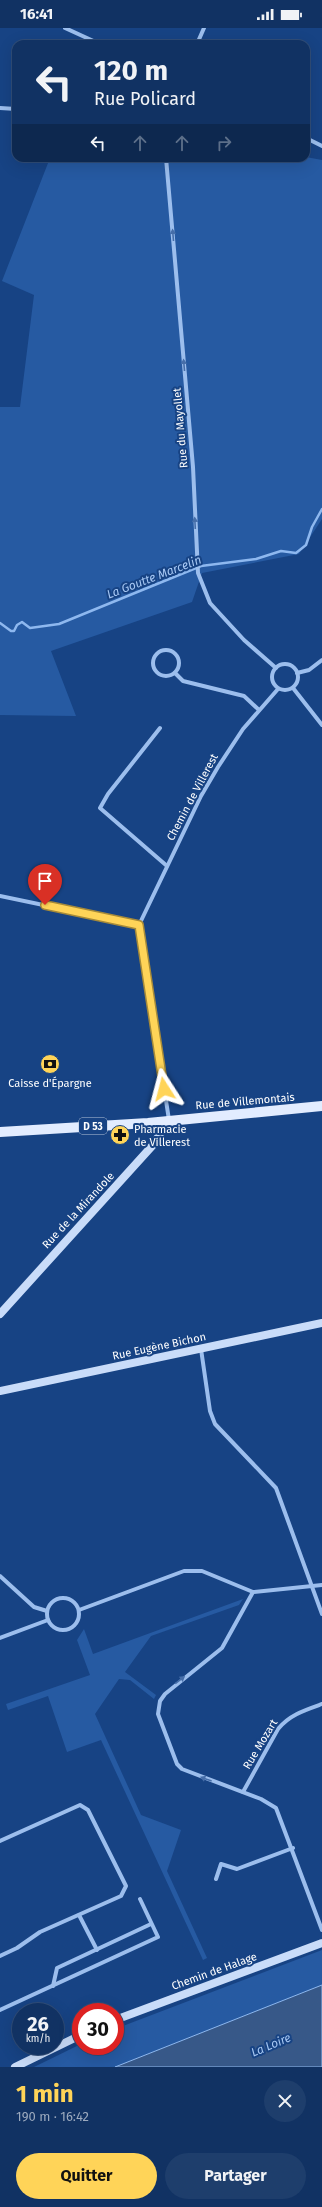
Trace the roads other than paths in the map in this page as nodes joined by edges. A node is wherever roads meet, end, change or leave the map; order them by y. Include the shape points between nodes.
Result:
1 (65, 28) edge
2 (204, 28) edge
3 (91, 40) edge
4 (199, 40) edge
5 (0, 108) edge
6 (12, 109) edge
7 (310, 140) edge
8 (322, 146) edge
9 (166, 162) edge
10 (322, 660) edge
11 (276, 668) junction
12 (176, 673) junction
13 (298, 673) junction
14 (293, 688) junction
15 (278, 689) junction
16 (259, 710) junction
17 (322, 725) edge
18 (160, 728) dead end
19 (167, 866) junction
20 (0, 896) edge
21 (139, 925) junction
22 (322, 1106) edge
23 (169, 1120) junction
24 (0, 1132) edge
25 (16, 1132) junction
26 (0, 1135) edge
27 (0, 1314) edge
28 (322, 1323) edge
29 (201, 1349) junction
30 (0, 1391) edge
31 (0, 1576) edge
32 (322, 1585) edge
33 (312, 1586) junction
34 (253, 1592) junction
35 (79, 1610) junction
36 (47, 1611) junction
37 (322, 1614) edge
38 (48, 1620) junction
39 (0, 1638) edge
40 (322, 1704) edge
41 (243, 1792) junction
42 (0, 1841) edge
43 (293, 1848) junction
44 (216, 1879) dead end
45 (140, 1899) dead end
46 (79, 1915) junction
47 (152, 1924) junction
48 (322, 1930) edge
49 (322, 1943) edge
50 (97, 1950) junction
51 (0, 1956) edge
52 (53, 1986) junction
53 (0, 2010) edge
54 (124, 2017) edge
55 (72, 2039) edge
56 (15, 2067) edge

1 - 3 street
2 - 4 street
5 - 6 street
7 - 8 street
11 -> 9 street, Rue du Mayollet via 244,640 210,603 199,575 193,467
10 - 13 street via 309,670
11 - 13 street via 285,664 290,665
11 - 15 street via 272,678
12 - 12 street via 179,661 176,654 169,650 156,653 153,660 155,671 165,677
12 - 16 street via 183,681 244,696
13 - 14 street via 297,684
14 - 15 street
14 - 17 street
15 - 16 street, Chemin de Villerest
16 - 19 street, Chemin de Villerest via 218,767
18 - 19 street via 100,808
19 - 21 street, Chemin de Villerest
20 - 21 street
21 - 23 street
22 - 23 main road, Rue de Villemontais / D 53
23 - 25 main road, D 53
23 - 27 street, Rue de la Mirandole via 153,1146
24 - 25 main road, D 53
25 - 26 main road, D 53
28 - 29 street, Rue Eugène Bichon
29 - 30 street, Rue Eugène Bichon
29 - 33 street via 210,1411 215,1424 276,1488
31 - 36 street via 34,1607
32 - 33 street
33 - 34 street
33 - 37 street
34 - 35 street via 212,1574 193,1570 184,1571
41 -> 34 street via 182,1769 177,1764 157,1709 171,1687 222,1648
35 - 36 street via 73,1601 62,1598 52,1602
35 - 38 street via 75,1626 65,1631 54,1628
36 - 38 street
38 - 39 street
40 - 41 street, Rue Mozart via 284,1721
41 - 43 street via 276,1808
42 - 46 street via 80,1805 88,1810 126,1886 121,1896
43 - 44 street via 237,1869 221,1864
43 - 48 street
45 - 47 street
46 - 50 street
46 - 51 street via 40,1932
47 - 50 street
47 - 52 street via 158,1937
49 - 54 street, Chemin de Halage
50 - 52 street via 57,1968
52 - 53 street
55 - 56 street

